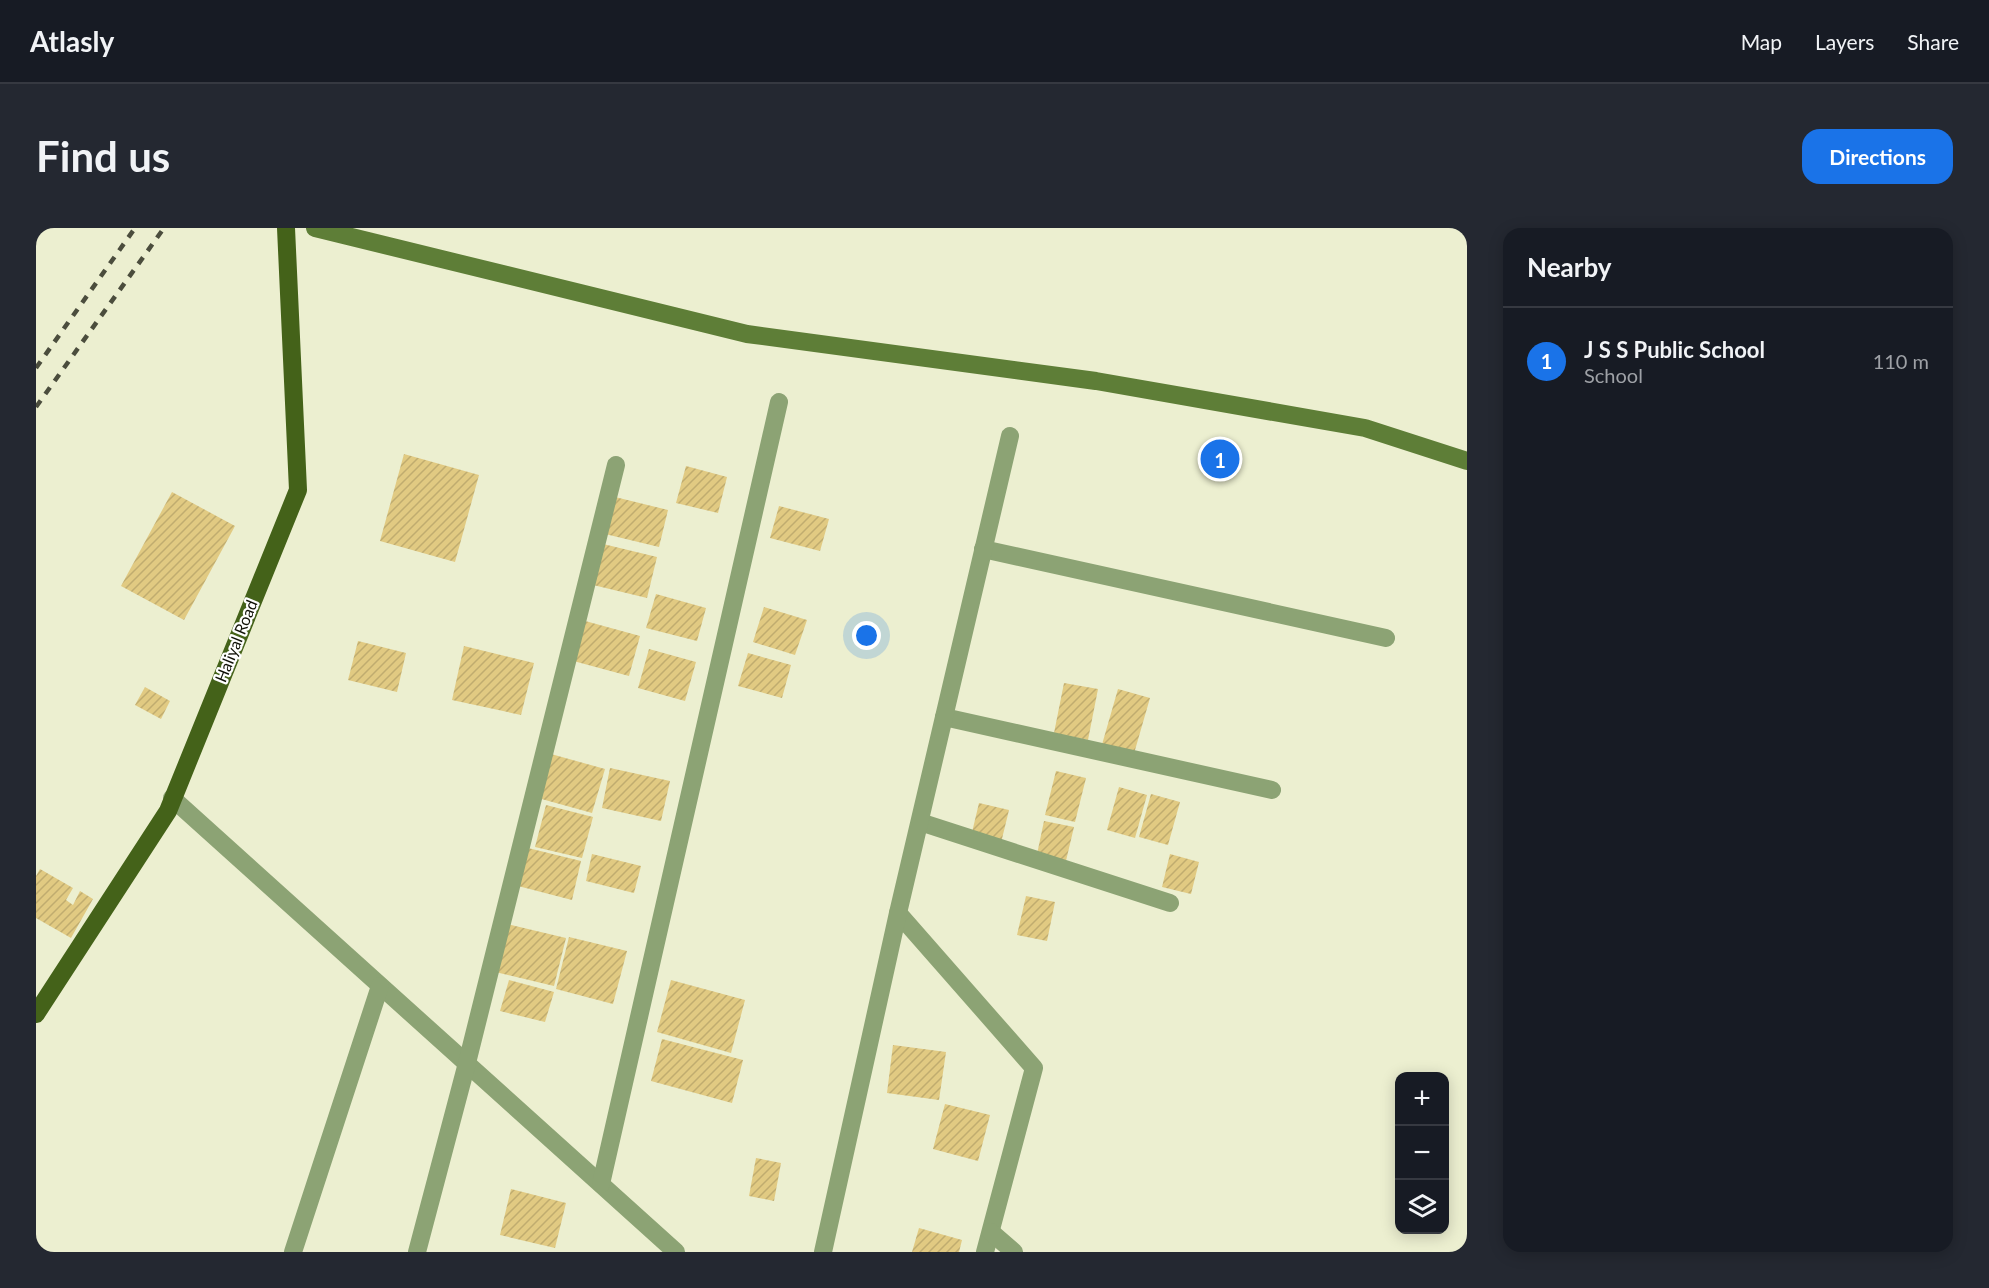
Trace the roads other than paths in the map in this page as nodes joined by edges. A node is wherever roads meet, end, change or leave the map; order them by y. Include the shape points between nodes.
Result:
1 (286, 228) edge
2 (315, 228) edge
3 (779, 402) dead end
4 (1010, 436) dead end
5 (1467, 461) edge
6 (616, 465) dead end
7 (983, 549) junction
8 (1386, 638) dead end
9 (944, 717) junction
10 (1272, 790) dead end
11 (172, 798) junction
12 (920, 822) junction
13 (1170, 903) dead end
14 (898, 913) junction
15 (380, 986) junction
16 (36, 1014) edge
17 (467, 1063) junction
18 (601, 1184) junction
19 (991, 1232) junction
20 (293, 1252) edge
21 (417, 1252) edge
22 (676, 1252) edge
23 (823, 1252) edge
24 (985, 1252) edge
25 (1014, 1252) edge

1 - 11 main road, Haliyal Road via 298,490
2 - 5 main road via 747,334 1096,381 1353,426
3 - 18 street
4 - 7 street
6 - 17 street
7 - 8 street
7 - 9 street
9 - 10 street
9 - 12 street
11 - 15 street
11 - 16 main road, Haliyal Road via 168,811
12 - 13 street
12 - 14 street
14 - 19 street via 1034,1068
14 - 23 street
15 - 17 street
15 - 20 street
17 - 18 street
17 - 21 street
18 - 22 street
19 - 24 street
19 - 25 street

